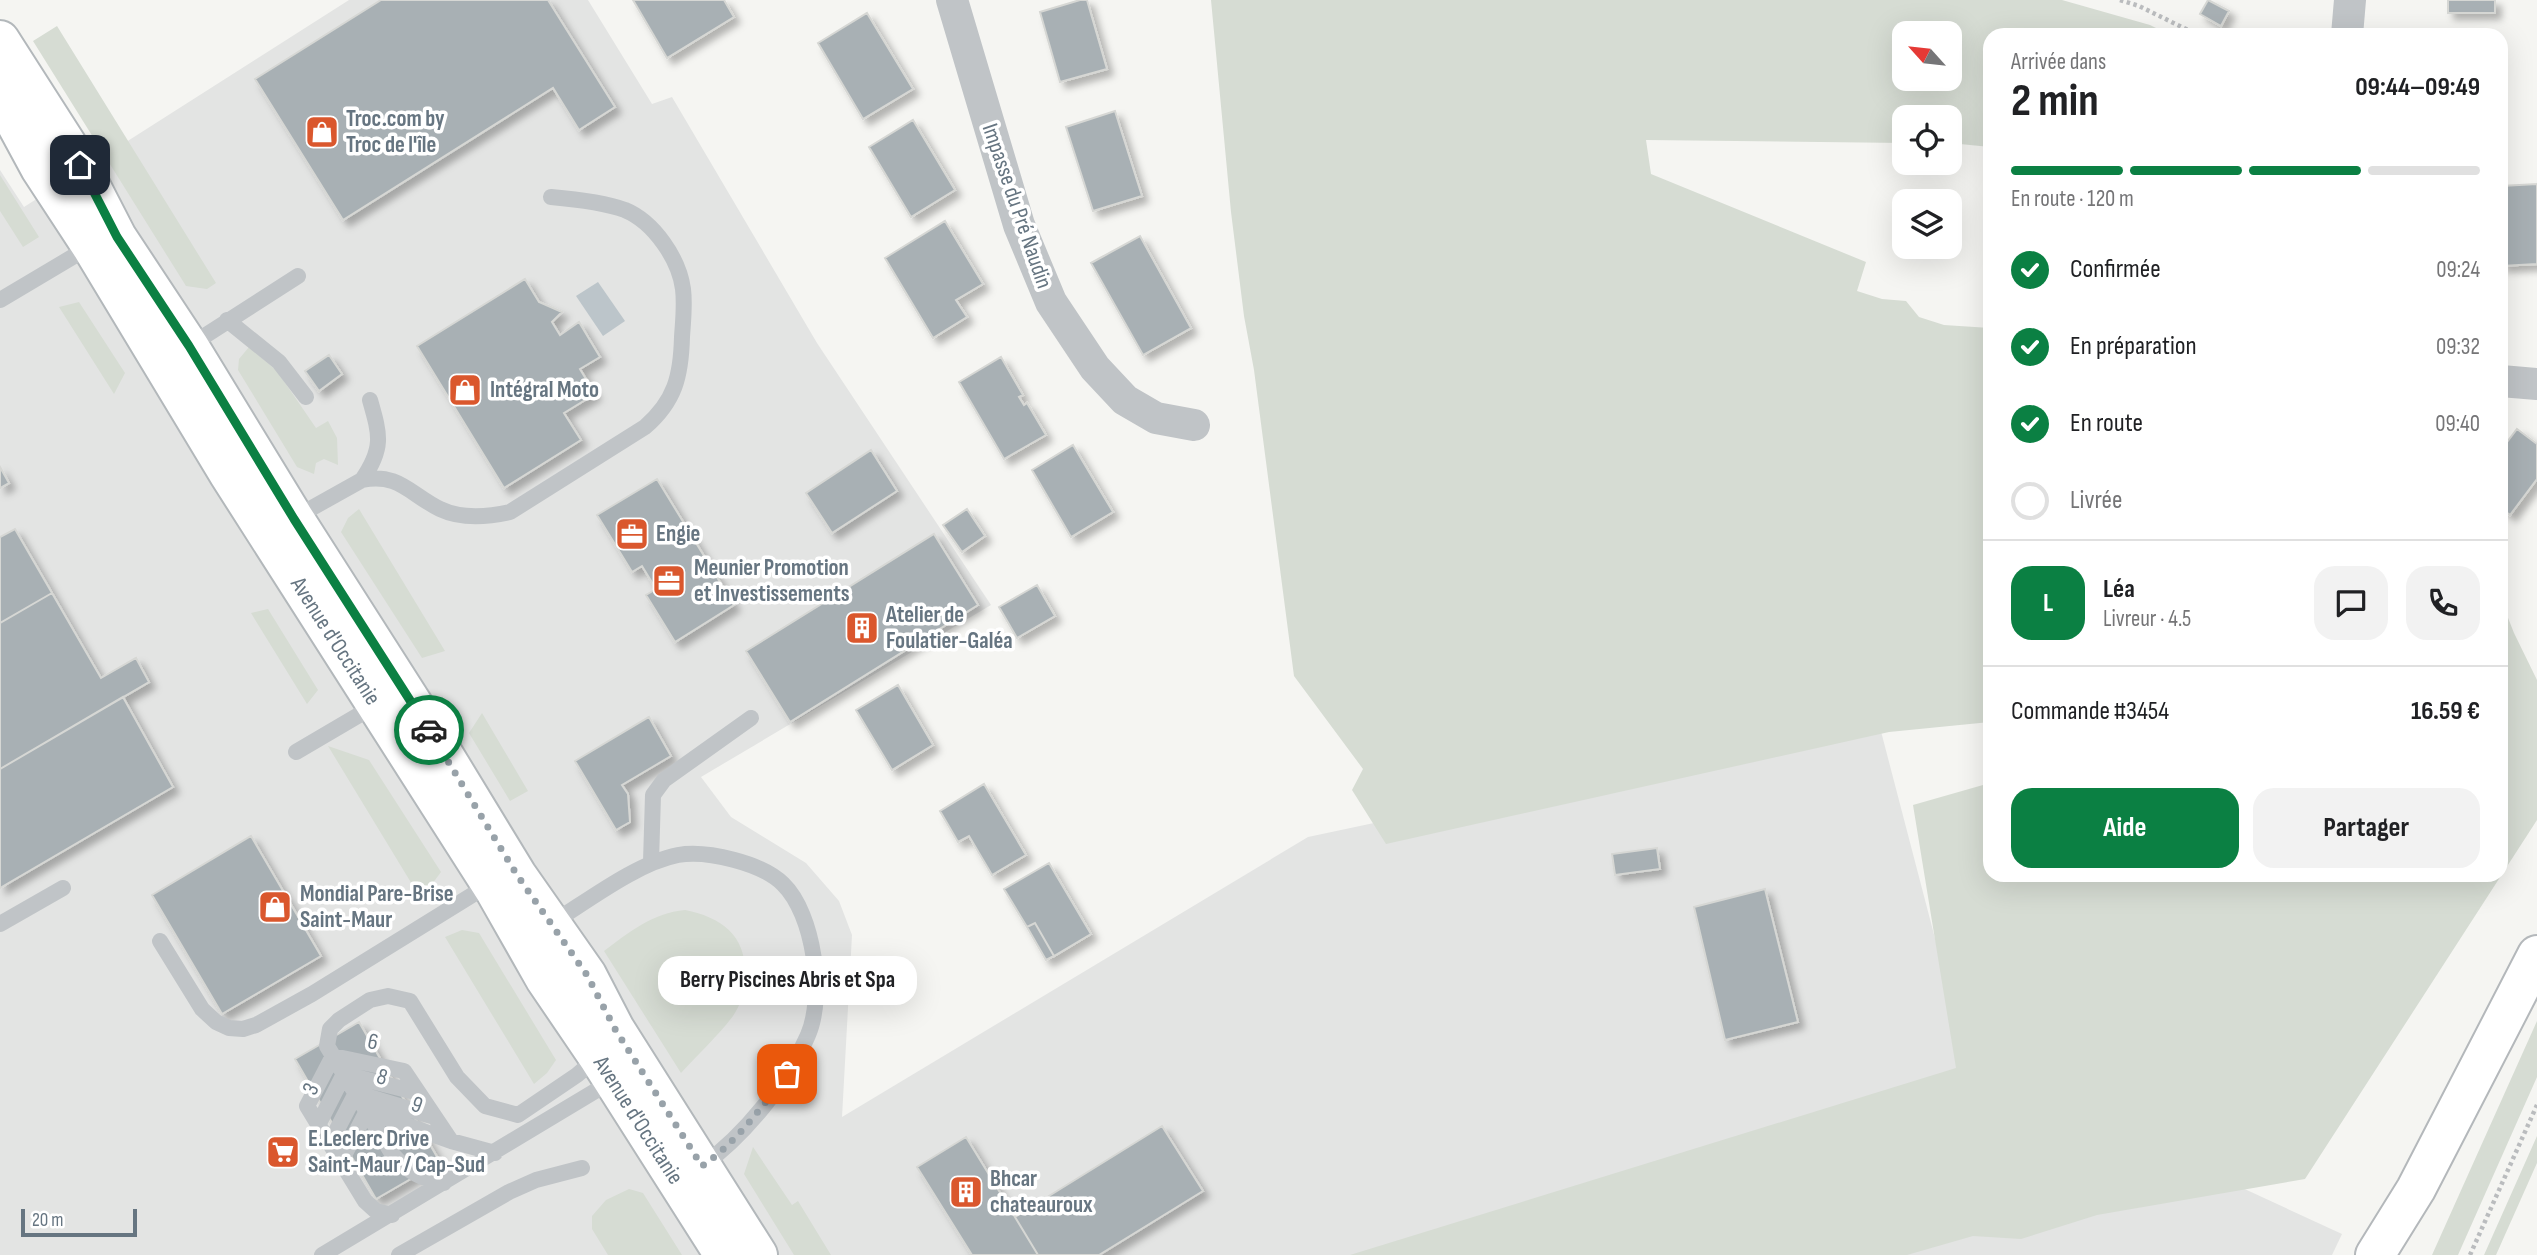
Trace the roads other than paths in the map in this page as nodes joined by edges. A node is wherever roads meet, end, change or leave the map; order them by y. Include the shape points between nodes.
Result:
1 (952, 0) edge
2 (2350, 0) edge
3 (2348, 28) edge
4 (0, 40) edge
5 (0, 94) edge
6 (551, 197) dead end
7 (91, 246) junction
8 (298, 276) dead end
9 (0, 300) edge
10 (228, 320) junction
11 (189, 346) junction
12 (2508, 382) edge
13 (2537, 384) edge
14 (306, 397) dead end
15 (370, 400) dead end
16 (1194, 425) dead end
17 (362, 480) junction
18 (294, 519) junction
19 (376, 705) junction
20 (751, 718) dead end
21 (296, 752) dead end
22 (651, 862) junction
23 (490, 884) junction
24 (63, 888) dead end
25 (552, 923) junction
26 (0, 924) edge
27 (160, 941) dead end
28 (2537, 955) edge
29 (333, 1056) junction
30 (605, 1069) junction
31 (344, 1074) junction
32 (356, 1093) junction
33 (419, 1093) junction
34 (367, 1111) junction
35 (435, 1117) junction
36 (318, 1125) junction
37 (451, 1141) junction
38 (330, 1143) junction
39 (495, 1153) junction
40 (341, 1161) junction
41 (702, 1166) junction
42 (582, 1168) dead end
43 (444, 1183) junction
44 (2416, 1189) junction
45 (392, 1215) junction
46 (323, 1255) edge
47 (398, 1255) edge
48 (724, 1255) edge
49 (758, 1255) edge
50 (2375, 1255) edge
51 (2396, 1255) edge

1 - 16 street, Impasse du Pré Naudin via 1019,225 1051,302 1095,368 1125,400 1156,418
2 - 3 street
4 - 11 main road, Avenue d'Occitanie via 80,165 117,237
5 - 7 main road, Avenue d'Occitanie via 40,168
6 - 17 lane via 626,211 656,233 669,254 682,286 684,306 682,359 669,402 645,427 510,512 460,515 441,510 403,484
7 - 9 lane
7 - 19 main road, Avenue d'Occitanie via 222,464
8 - 10 lane
10 - 11 lane
10 - 14 lane via 279,362
11 - 18 main road, Avenue d'Occitanie
12 - 13 street
15 - 17 lane via 380,443
17 - 18 lane
18 - 25 main road, Avenue d'Occitanie via 517,875
19 - 21 lane
19 - 23 main road, Avenue d'Occitanie
20 - 22 lane via 664,780 653,795
22 - 25 lane
22 - 41 lane via 681,855 723,857 754,867 783,883 801,908 812,946 817,989 809,1033 787,1074 754,1117 722,1152
23 - 27 lane via 312,994 243,1029 216,1022 202,1009
23 - 30 main road, Avenue d'Occitanie
24 - 26 lane
25 - 41 main road, Avenue d'Occitanie
28 - 44 main road
29 - 30 lane via 327,1046 330,1029 370,1000 388,996 411,1001 457,1077 485,1107 518,1115 577,1075
29 - 31 lane
29 - 33 lane, 6 via 404,1071
29 - 36 lane via 307,1106
30 - 39 lane
30 - 48 main road, Avenue d'Occitanie
31 - 32 lane
31 - 33 lane
31 - 36 lane, 3
32 - 34 lane
32 - 35 lane, 8
32 - 38 lane
33 - 35 lane
34 - 37 lane, 9
34 - 40 lane
34 - 43 lane via 404,1167 423,1179
35 - 37 lane
36 - 38 lane
37 - 39 lane, 9
38 - 40 lane
39 - 43 lane
40 - 45 lane via 365,1201 376,1211
41 - 49 main road, Avenue d'Occitanie
42 - 47 lane via 509,1192
43 - 45 lane
44 - 50 main road
44 - 51 main road
45 - 46 lane

